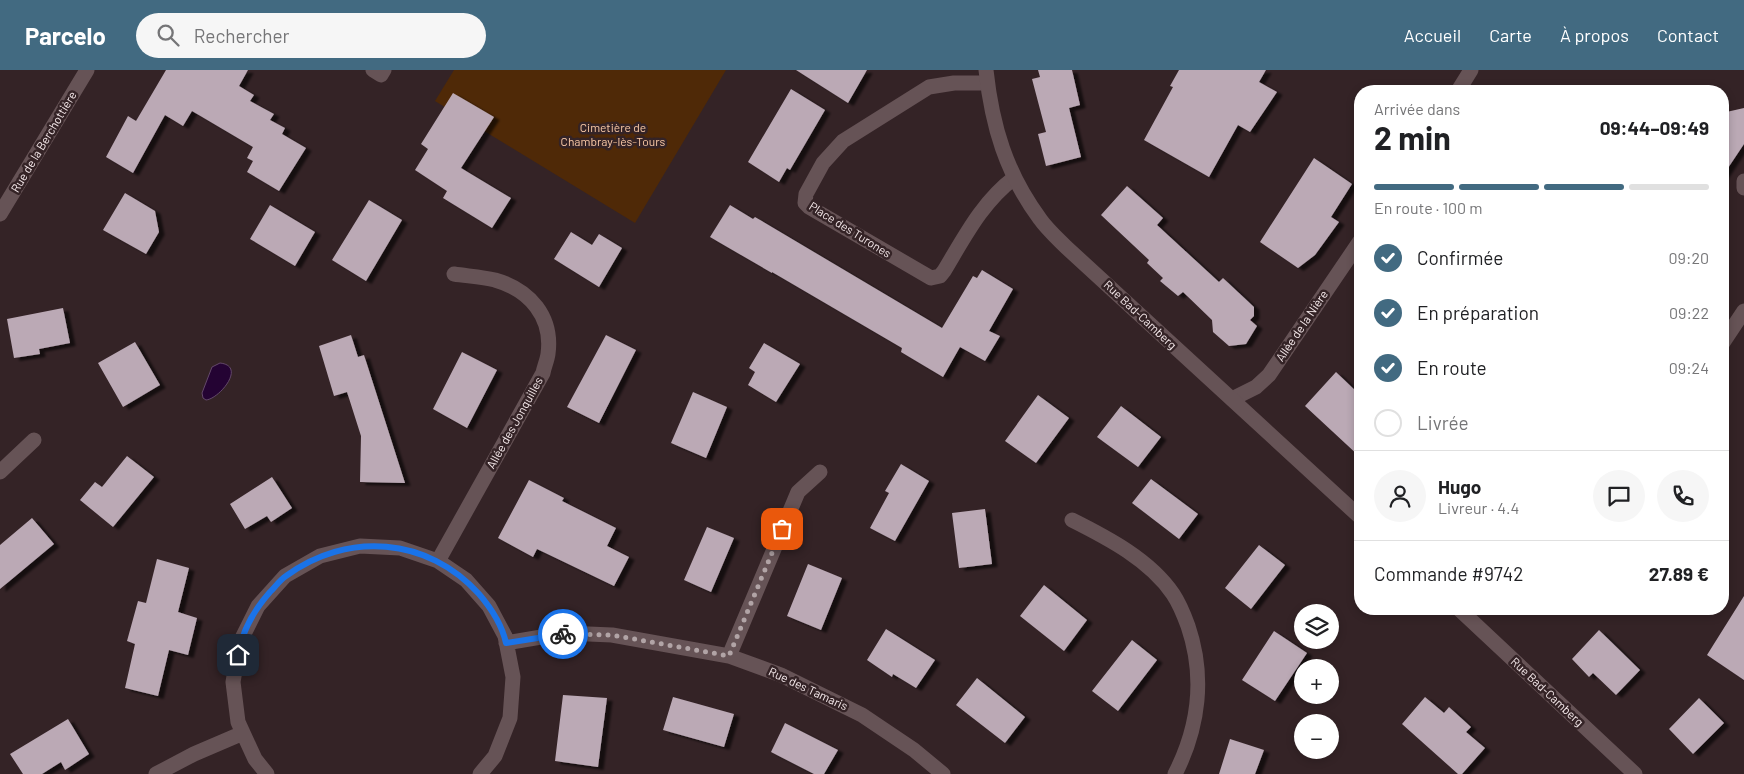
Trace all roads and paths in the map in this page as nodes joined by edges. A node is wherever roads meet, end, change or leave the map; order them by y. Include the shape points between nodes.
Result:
1 (87, 70) edge
2 (373, 70) edge
3 (384, 70) edge
4 (1471, 70) edge
5 (986, 76) edge
6 (1462, 85) edge
7 (1014, 178) junction
8 (1744, 181) edge
9 (1744, 188) edge
10 (0, 214) edge
11 (1354, 250) edge
12 (454, 274) dead end
13 (1744, 311) edge
14 (1729, 334) edge
15 (1232, 400) junction
16 (34, 440) dead end
17 (0, 472) edge
18 (820, 472) dead end
19 (1354, 512) edge
20 (1072, 520) dead end
21 (438, 561) junction
22 (1465, 615) edge
23 (506, 643) junction
24 (729, 656) junction
25 (243, 733) junction
26 (156, 774) edge
27 (267, 774) edge
28 (480, 774) edge
29 (943, 774) edge
30 (1175, 774) edge
31 (1635, 774) edge

1 - 10 street, Rue de la Berchottière
2 - 3 street via 381,75
4 - 6 street
5 - 7 street, Rue Bad-Camberg via 1000,143
5 - 7 street, Place des Turones via 929,87 843,141 823,163 805,202 931,278 940,276 988,202
7 - 15 street, Rue Bad-Camberg via 1041,220 1066,247
8 - 9 street
11 - 15 street, Allée de la Nière via 1268,375 1256,387
12 - 21 street, Allée des Jonquilles via 494,280 526,294 544,320 548,354 543,373
13 - 14 street
15 - 19 street, Rue Bad-Camberg
16 - 17 street
18 - 24 street via 798,492
20 - 30 street via 1138,559 1173,594 1185,618 1193,641 1199,683 1191,734
21 - 23 street via 466,580 489,606
21 - 25 street via 400,548 360,546 320,556 285,576 258,606 240,642 233,682 238,722
22 - 31 street, Rue Bad-Camberg
23 - 24 street, Rue des Tamaris via 565,633 612,635
23 - 28 street via 513,677 510,718 494,756
24 - 29 street, Rue des Tamaris via 781,674 862,715
25 - 26 street
25 - 27 street via 255,759

